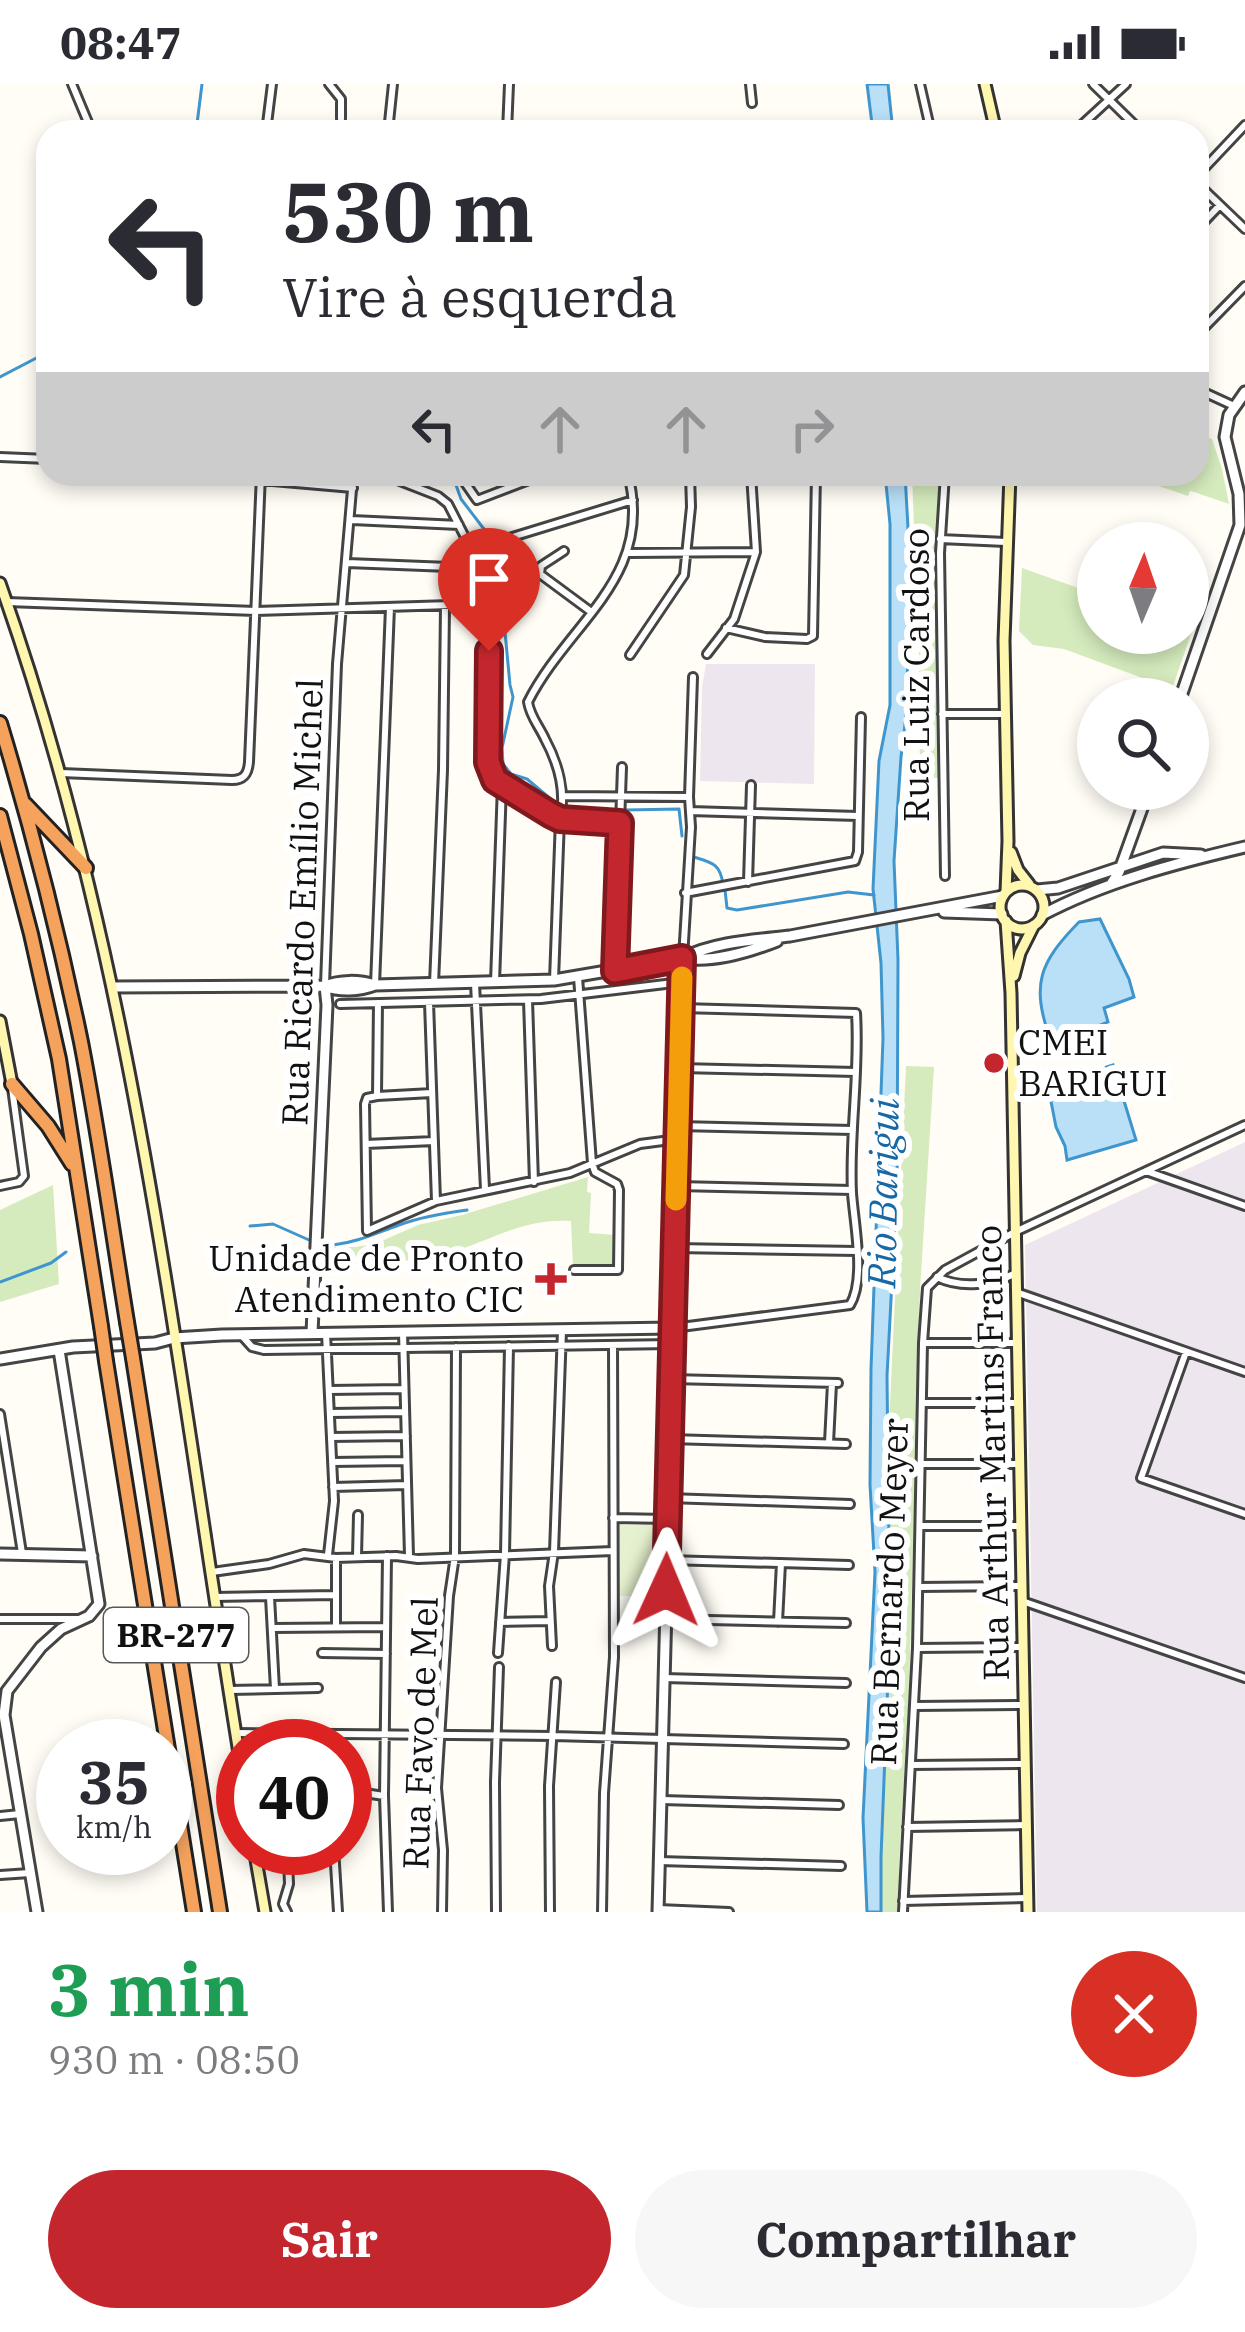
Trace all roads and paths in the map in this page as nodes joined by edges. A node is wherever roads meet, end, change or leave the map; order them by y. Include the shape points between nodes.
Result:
1 (72, 84) edge
2 (272, 84) edge
3 (329, 84) edge
4 (393, 84) edge
5 (509, 84) edge
6 (749, 84) edge
7 (920, 84) edge
8 (986, 84) edge
9 (1093, 84) edge
10 (1126, 84) edge
11 (1109, 100) junction
12 (752, 103) dead end
13 (341, 118) dead end
14 (87, 120) edge
15 (268, 120) edge
16 (389, 120) edge
17 (508, 120) edge
18 (928, 120) edge
19 (993, 120) edge
20 (1087, 120) edge
21 (1130, 120) edge
22 (1245, 125) edge
23 (1209, 166) edge
24 (1209, 193) edge
25 (1220, 205) junction
26 (1209, 217) edge
27 (1245, 229) edge
28 (1245, 286) edge
29 (1209, 323) edge
30 (1245, 392) edge
31 (1209, 395) edge
32 (1234, 406) junction
33 (0, 457) edge
34 (36, 458) edge
35 (1240, 479) edge
36 (261, 486) edge
37 (336, 486) edge
38 (413, 486) edge
39 (467, 486) edge
40 (514, 486) edge
41 (630, 486) edge
42 (691, 486) edge
43 (752, 486) edge
44 (816, 486) edge
45 (944, 486) edge
46 (1009, 486) edge
47 (353, 488) joint
48 (633, 500) junction
49 (352, 520) junction
50 (459, 525) junction
51 (509, 538) dead end
52 (940, 539) junction
53 (1006, 542) junction
54 (564, 551) dead end
55 (756, 552) junction
56 (628, 553) junction
57 (688, 554) junction
58 (347, 563) junction
59 (476, 568) junction
60 (0, 583) edge
61 (7, 602) junction
62 (483, 604) junction
63 (389, 607) junction
64 (445, 607) junction
65 (341, 608) junction
66 (256, 611) junction
67 (591, 612) junction
68 (727, 628) junction
69 (707, 654) dead end
70 (630, 655) dead end
71 (693, 676) dead end
72 (1187, 678) edge
73 (1004, 714) junction
74 (941, 715) junction
75 (861, 717) dead end
76 (0, 723) edge
77 (622, 767) dead end
78 (60, 773) junction
79 (502, 784) junction
80 (751, 785) dead end
81 (689, 797) junction
82 (24, 803) junction
83 (621, 804) junction
84 (562, 807) junction
85 (1142, 810) edge
86 (690, 812) junction
87 (750, 813) junction
88 (0, 816) edge
89 (858, 816) junction
90 (620, 823) junction
91 (1008, 841) junction
92 (1245, 847) edge
93 (1206, 856) junction
94 (1122, 866) junction
95 (86, 868) junction
96 (945, 876) dead end
97 (748, 882) junction
98 (1107, 888) junction
99 (1034, 889) junction
100 (686, 893) junction
101 (1005, 894) junction
102 (926, 911) junction
103 (1004, 917) junction
104 (1038, 920) junction
105 (682, 958) junction
106 (615, 971) junction
107 (578, 977) junction
108 (554, 980) junction
109 (475, 982) junction
110 (495, 982) junction
111 (682, 982) junction
112 (434, 984) junction
113 (375, 985) junction
114 (325, 986) junction
115 (113, 987) junction
116 (1011, 993) junction
117 (579, 995) junction
118 (528, 1000) junction
119 (476, 1001) junction
120 (429, 1002) junction
121 (378, 1003) junction
122 (340, 1004) dead end
123 (681, 1008) junction
124 (0, 1021) edge
125 (680, 1068) junction
126 (857, 1072) junction
127 (6, 1085) edge
128 (432, 1093) junction
129 (377, 1096) junction
130 (1245, 1125) edge
131 (678, 1126) junction
132 (853, 1130) junction
133 (678, 1139) junction
134 (434, 1141) junction
135 (366, 1144) junction
136 (592, 1163) junction
137 (1145, 1171) junction
138 (78, 1174) junction
139 (534, 1182) junction
140 (0, 1186) edge
141 (676, 1186) junction
142 (485, 1189) junction
143 (852, 1190) junction
144 (436, 1201) junction
145 (1245, 1205) edge
146 (1015, 1232) junction
147 (675, 1247) junction
148 (857, 1251) junction
149 (574, 1270) dead end
150 (1016, 1273) junction
151 (937, 1277) junction
152 (1016, 1292) junction
153 (673, 1328) junction
154 (562, 1330) junction
155 (403, 1332) junction
156 (326, 1333) junction
157 (241, 1334) junction
158 (312, 1334) junction
159 (174, 1338) junction
160 (923, 1343) junction
161 (1017, 1343) junction
162 (672, 1344) junction
163 (613, 1345) junction
164 (509, 1346) junction
165 (561, 1346) junction
166 (455, 1347) junction
167 (327, 1348) junction
168 (404, 1348) junction
169 (59, 1350) junction
170 (1186, 1352) junction
171 (0, 1359) edge
172 (1245, 1372) edge
173 (671, 1378) junction
174 (405, 1389) junction
175 (329, 1390) junction
176 (922, 1403) junction
177 (1018, 1403) junction
178 (405, 1412) junction
179 (330, 1413) junction
180 (0, 1414) edge
181 (406, 1436) junction
182 (331, 1437) junction
183 (670, 1438) junction
184 (829, 1443) junction
185 (846, 1444) dead end
186 (406, 1460) junction
187 (332, 1462) junction
188 (921, 1464) junction
189 (1019, 1464) junction
190 (407, 1485) junction
191 (333, 1487) junction
192 (668, 1498) junction
193 (850, 1504) dead end
194 (1245, 1514) edge
195 (358, 1515) dead end
196 (613, 1518) junction
197 (668, 1519) junction
198 (920, 1526) junction
199 (1021, 1526) junction
200 (613, 1551) junction
201 (554, 1552) junction
202 (0, 1554) edge
203 (22, 1554) junction
204 (505, 1554) junction
205 (92, 1556) junction
206 (387, 1556) junction
207 (455, 1556) junction
208 (332, 1557) junction
209 (357, 1557) junction
210 (409, 1558) junction
211 (667, 1560) junction
212 (781, 1563) junction
213 (849, 1565) dead end
214 (211, 1572) junction
215 (1022, 1586) junction
216 (920, 1587) junction
217 (336, 1595) junction
218 (270, 1596) junction
219 (214, 1597) junction
220 (1022, 1601) junction
221 (0, 1619) edge
222 (83, 1619) junction
223 (665, 1619) junction
224 (550, 1621) junction
225 (500, 1622) junction
226 (778, 1622) junction
227 (846, 1623) dead end
228 (386, 1627) junction
229 (272, 1628) junction
230 (337, 1628) junction
231 (552, 1646) dead end
232 (1023, 1647) junction
233 (917, 1648) junction
234 (322, 1652) dead end
235 (498, 1652) dead end
236 (386, 1654) junction
237 (499, 1667) dead end
238 (664, 1678) junction
239 (1245, 1678) edge
240 (556, 1682) dead end
241 (846, 1683) dead end
242 (318, 1688) dead end
243 (275, 1689) junction
244 (229, 1690) junction
245 (2, 1696) edge
246 (1024, 1705) junction
247 (915, 1706) junction
248 (234, 1719) edge
249 (372, 1733) edge
250 (385, 1733) junction
251 (441, 1734) junction
252 (497, 1735) junction
253 (553, 1736) junction
254 (608, 1737) junction
255 (662, 1739) junction
256 (844, 1744) dead end
257 (5, 1757) edge
258 (1025, 1764) junction
259 (911, 1765) junction
260 (372, 1794) edge
261 (384, 1796) junction
262 (661, 1800) junction
263 (839, 1805) dead end
264 (20, 1814) junction
265 (0, 1816) edge
266 (1026, 1825) junction
267 (907, 1827) junction
268 (659, 1861) junction
269 (841, 1866) dead end
270 (30, 1873) junction
271 (0, 1875) edge
272 (259, 1875) edge
273 (289, 1875) edge
274 (336, 1875) edge
275 (1028, 1898) junction
276 (903, 1901) junction
277 (658, 1911) edge
278 (37, 1912) edge
279 (194, 1912) edge
280 (220, 1912) edge
281 (265, 1912) edge
282 (287, 1912) edge
283 (338, 1912) edge
284 (388, 1912) edge
285 (442, 1912) edge
286 (496, 1912) edge
287 (550, 1912) edge
288 (602, 1912) edge
289 (729, 1912) edge
290 (903, 1912) edge
291 (1028, 1912) edge

1 - 14 street
2 - 15 street
3 - 13 street
4 - 16 street
5 - 17 street
6 - 12 street
7 - 18 street
8 - 19 main road
9 - 11 street
10 - 11 street
11 - 20 street
11 - 21 street
22 - 23 street
24 - 25 street
25 - 26 street
25 - 27 street
28 - 29 street
30 - 32 street
31 - 32 street
32 - 35 street via 1225,437
33 - 34 street
35 - 72 street via 1238,535
36 - 66 street
37 - 47 street
38 - 50 street via 441,497
39 - 40 street via 477,500
41 - 48 street
42 - 57 street
43 - 55 street
44 - 68 street via 813,636
45 - 52 street, Rua Luiz Cardoso
46 - 53 main road
47 - 49 street, Rua Ricardo Emílio Michel
48 - 51 street
48 - 56 street
49 - 50 street
49 - 58 street, Rua Ricardo Emílio Michel
50 - 59 street
52 - 53 street
52 - 74 street, Rua Luiz Cardoso
53 - 73 main road
54 - 67 street via 541,574
55 - 57 street
55 - 68 street
56 - 57 street
56 - 67 street
57 - 70 street via 680,583
58 - 59 street
58 - 65 street, Rua Ricardo Emílio Michel
59 - 62 street
60 - 61 main road
61 - 66 street
61 - 78 main road
62 - 64 street
62 - 79 street via 488,762
63 - 64 street
63 - 65 street
63 - 113 street
64 - 112 street
65 - 66 street
65 - 114 street, Rua Ricardo Emílio Michel
66 - 78 street via 243,778
67 - 84 street via 528,702 549,747
68 - 69 street
71 - 81 street
73 - 74 street
73 - 91 main road
74 - 96 street, Rua Luiz Cardoso
75 - 89 street
76 - 82 highway, BR-277
77 - 83 street
78 - 95 main road
79 - 84 street
79 - 110 street
80 - 87 street
81 - 83 street
81 - 86 street
82 - 95 highway
82 - 280 highway, BR-277, bridge via 80,1040
83 - 84 street
83 - 90 street
84 - 90 street
84 - 108 street
85 - 94 street
86 - 87 street
86 - 100 street
87 - 89 street
87 - 97 street
88 - 138 highway, BR-277 via 48,1008
89 - 97 street via 852,864
90 - 106 street
91 - 99 main road
91 - 101 main road
92 - 93 street
93 - 94 street via 1163,853
93 - 98 street
94 - 98 street
94 - 99 street
95 - 115 main road
97 - 100 street
98 - 104 street
99 - 101 main road via 1018,885
99 - 104 main road via 1043,902
100 - 105 street
101 - 102 street
101 - 103 main road
102 - 103 street
102 - 105 street
103 - 104 main road via 1017,928
103 - 116 main road, Rua Arthur Martins Franco
104 - 116 main road, Rua Arthur Martins Franco
105 - 106 street
105 - 111 street
106 - 107 street
107 - 108 street
107 - 117 street
108 - 110 street
109 - 110 street
109 - 112 street
109 - 119 street
111 - 117 street
111 - 123 street
112 - 113 street
113 - 114 street
114 - 115 street
114 - 158 street, Rua Ricardo Emílio Michel
115 - 159 main road
116 - 146 main road, Rua Arthur Martins Franco
117 - 118 street
117 - 136 street
118 - 119 street
118 - 139 street
119 - 120 street
119 - 142 street
120 - 121 street
120 - 128 street
121 - 122 street
121 - 129 street
123 - 125 street
123 - 126 street via 856,1013
124 - 127 main road
125 - 126 street
125 - 131 street
126 - 132 street
127 - 138 highway via 55,1136
127 - 140 street via 23,1179
128 - 129 street
128 - 134 street
129 - 135 street via 366,1101
130 - 137 street
131 - 132 street
131 - 133 street
132 - 143 street
133 - 136 street
133 - 141 street
134 - 135 street
134 - 144 street
135 - 144 street via 368,1231
136 - 139 street
136 - 149 street via 619,1186 618,1270
137 - 145 street
137 - 146 street
138 - 279 highway, BR-277, bridge
139 - 142 street
141 - 143 street
141 - 147 street
142 - 144 street
143 - 148 street
146 - 150 main road, Rua Arthur Martins Franco
146 - 151 street
147 - 148 street
147 - 153 street
148 - 153 street via 850,1305
150 - 151 street via 994,1282
150 - 152 main road, Rua Arthur Martins Franco
151 - 160 street, Rua Bernardo Meyer via 926,1293
152 - 161 main road, Rua Arthur Martins Franco
152 - 170 street
153 - 154 street
153 - 162 street
154 - 155 street
154 - 165 street
155 - 156 street
155 - 168 street
156 - 158 street
156 - 167 street
157 - 158 street
157 - 159 street
157 - 167 street via 257,1349
159 - 169 street
159 - 214 main road
160 - 161 street
160 - 176 street, Rua Bernardo Meyer
161 - 177 main road, Rua Arthur Martins Franco
162 - 163 street
162 - 173 street
163 - 165 street
163 - 196 street
164 - 165 street
164 - 166 street
164 - 204 street
165 - 201 street
166 - 168 street
166 - 207 street, Rua Favo de Mel
167 - 168 street
167 - 175 street
168 - 174 street
169 - 171 street
169 - 205 street
170 - 172 street
170 - 194 street via 1141,1478
173 - 183 street
173 - 184 street via 835,1383
174 - 175 street
174 - 178 street
175 - 179 street
176 - 177 street
176 - 188 street, Rua Bernardo Meyer
177 - 189 main road, Rua Arthur Martins Franco
178 - 179 street
178 - 181 street
179 - 182 street
180 - 203 street
181 - 182 street
181 - 186 street
182 - 187 street
183 - 184 street
183 - 192 street
184 - 185 street
186 - 187 street
186 - 190 street
187 - 191 street
188 - 189 street
188 - 198 street, Rua Bernardo Meyer
189 - 199 main road, Rua Arthur Martins Franco
190 - 191 street
190 - 210 street
191 - 208 street
192 - 193 street
192 - 197 street
195 - 209 street
196 - 197 street
196 - 200 street
197 - 211 street
198 - 199 street
198 - 216 street, Rua Bernardo Meyer
199 - 215 main road, Rua Arthur Martins Franco
200 - 201 street
200 - 254 street
201 - 204 street
201 - 224 street
202 - 203 street
203 - 205 street
204 - 207 street
204 - 225 street
205 - 222 street via 99,1604
206 - 209 street
206 - 210 street
206 - 228 street
207 - 210 street
207 - 251 street, Rua Favo de Mel
208 - 209 street
208 - 214 street via 299,1555
208 - 217 street
211 - 212 street
211 - 223 street
212 - 213 street
212 - 226 street
214 - 219 main road
215 - 216 street
215 - 220 main road, Rua Arthur Martins Franco
216 - 233 street, Rua Bernardo Meyer
217 - 218 street
217 - 230 street
218 - 219 street
218 - 229 street
219 - 244 main road
220 - 232 main road, Rua Arthur Martins Franco
220 - 239 street
221 - 222 street
222 - 245 street via 55,1632
223 - 226 street
223 - 238 street
224 - 225 street
224 - 231 street
225 - 235 street
226 - 227 street
228 - 230 street
228 - 236 street
229 - 230 street
229 - 243 street
232 - 233 street
232 - 246 main road, Rua Arthur Martins Franco
233 - 247 street, Rua Bernardo Meyer
234 - 236 street
236 - 250 street
237 - 252 street
238 - 241 street
238 - 255 street
240 - 253 street
242 - 243 street
243 - 244 street
244 - 248 main road
245 - 257 street
246 - 247 street
246 - 258 main road, Rua Arthur Martins Franco
247 - 259 street, Rua Bernardo Meyer
249 - 250 street
250 - 251 street
250 - 261 street
251 - 252 street
251 - 285 street, Rua Favo de Mel
252 - 253 street
252 - 286 street
253 - 254 street
253 - 287 street
254 - 255 street
254 - 288 street
255 - 256 street
255 - 262 street
257 - 264 street
258 - 259 street
258 - 266 main road, Rua Arthur Martins Franco
259 - 267 street, Rua Bernardo Meyer
260 - 261 street
261 - 284 street
262 - 263 street
262 - 268 street
264 - 265 street
264 - 270 street
266 - 267 street
266 - 275 main road, Rua Arthur Martins Franco
267 - 276 street, Rua Bernardo Meyer
268 - 269 street
268 - 277 street
270 - 271 street
270 - 278 street
272 - 281 main road
273 - 282 street
274 - 283 street
275 - 276 street
275 - 291 main road, Rua Arthur Martins Franco
276 - 290 street, Rua Bernardo Meyer
277 - 289 street

